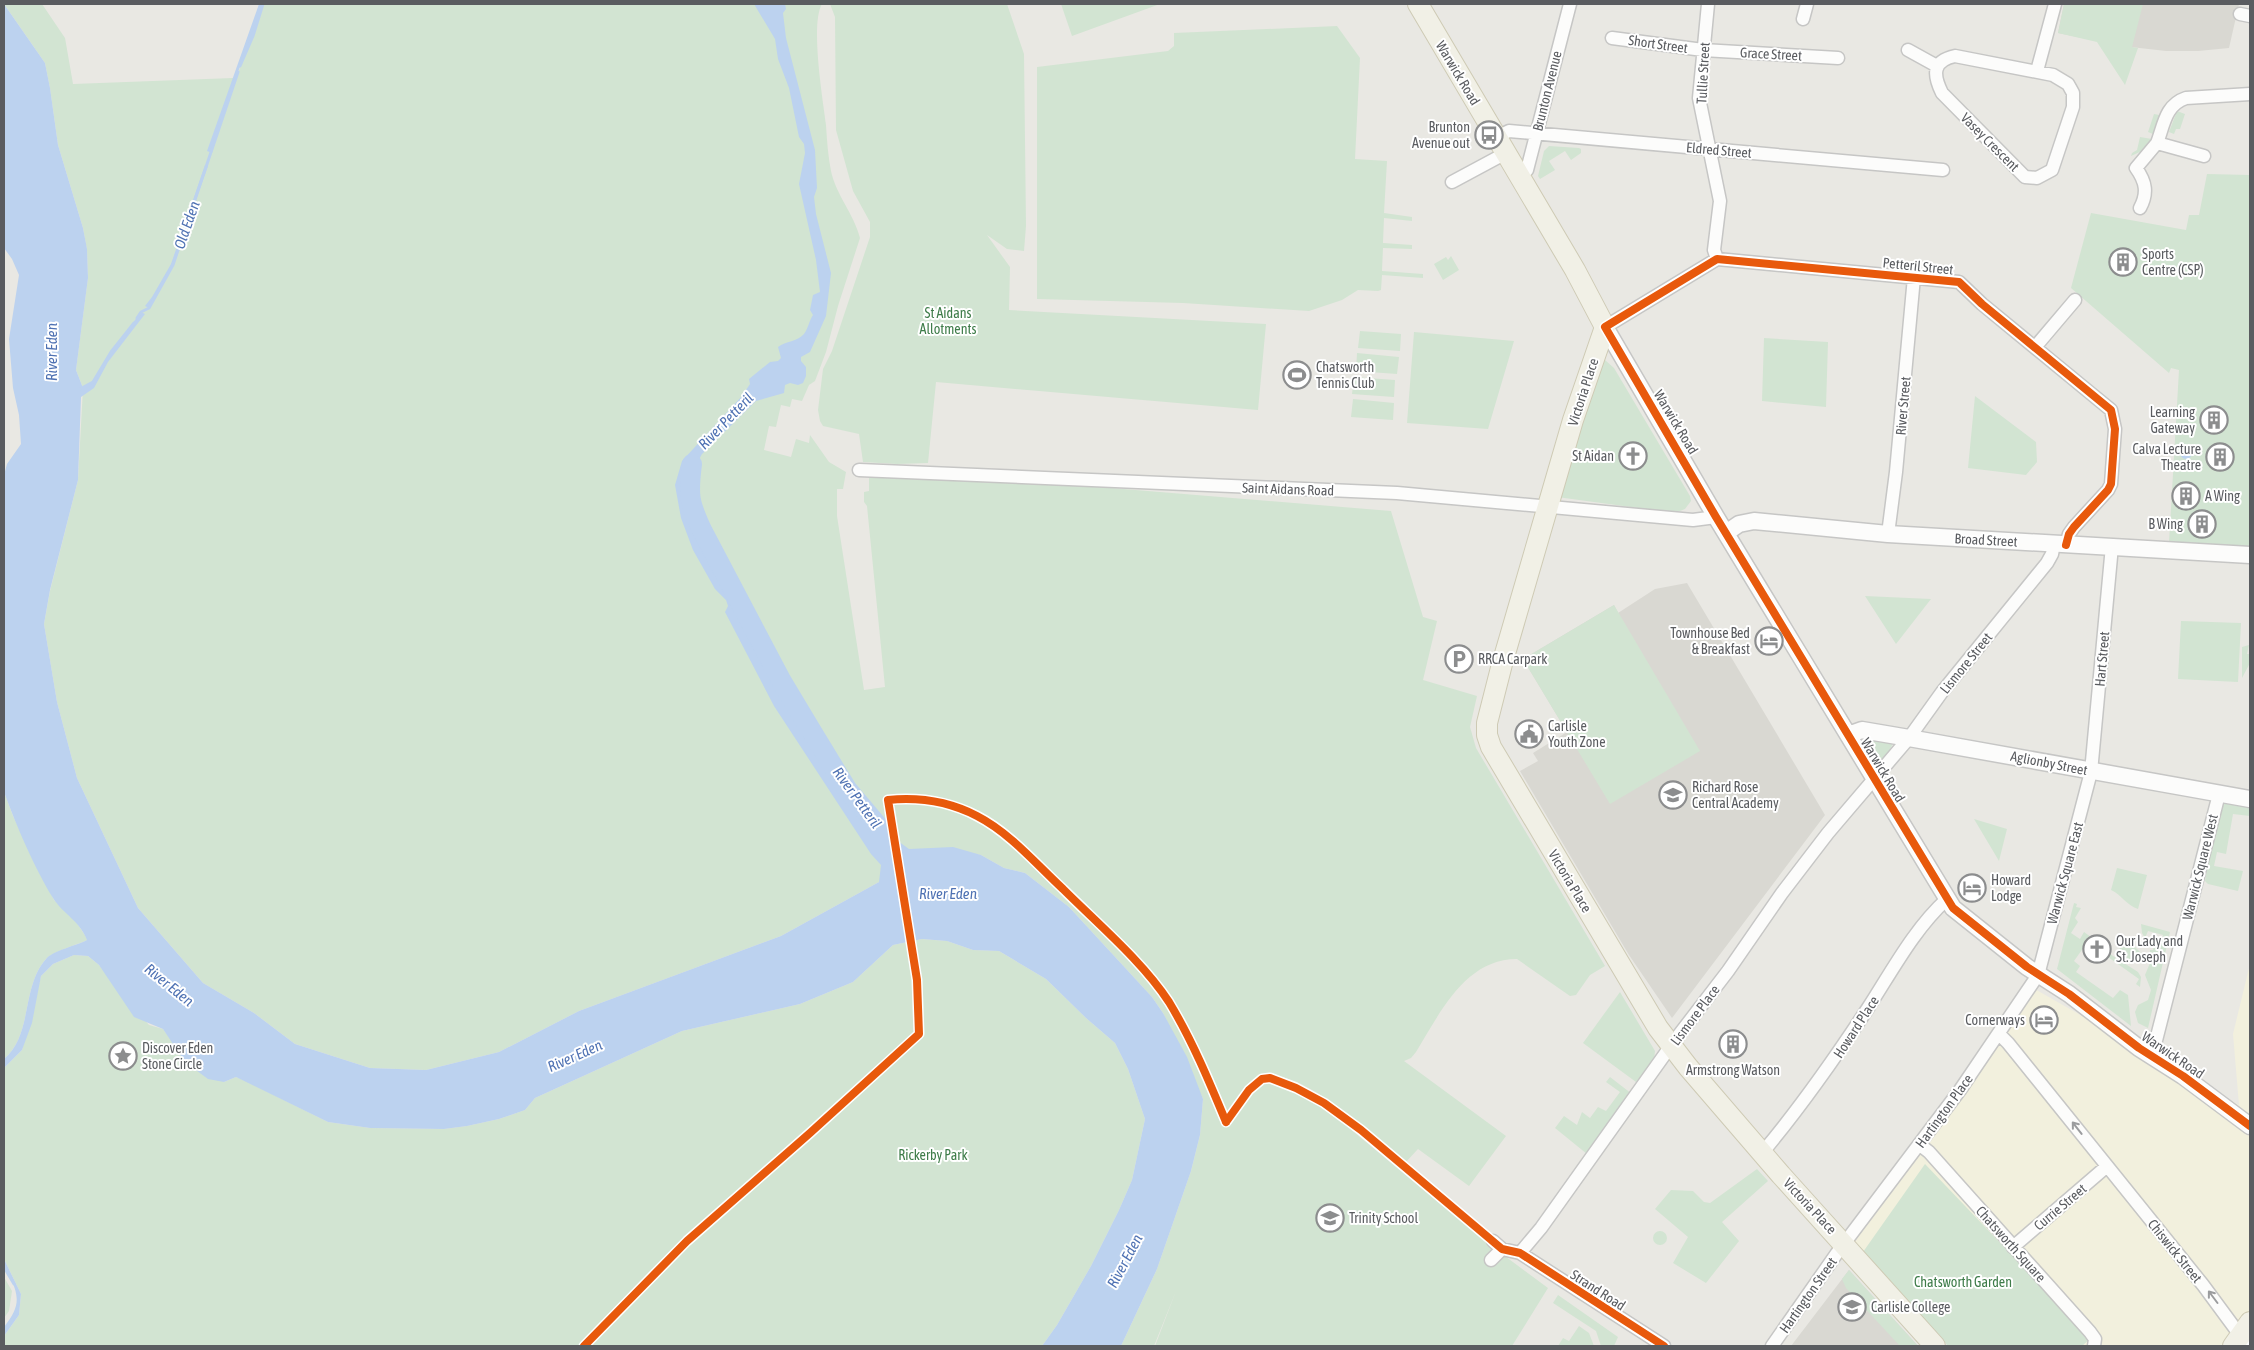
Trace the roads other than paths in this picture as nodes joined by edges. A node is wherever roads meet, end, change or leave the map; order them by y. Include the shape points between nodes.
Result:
1 (1418, 4) edge
2 (1570, 4) edge
3 (1708, 4) edge
4 (1807, 4) edge
5 (2055, 4) edge
6 (1803, 19) dead end
7 (1612, 38) dead end
8 (1704, 50) junction
9 (1908, 50) dead end
10 (1838, 58) dead end
11 (1938, 66) junction
12 (2036, 71) junction
13 (2250, 94) edge
14 (1535, 134) junction
15 (2157, 144) junction
16 (1502, 145) junction
17 (1710, 149) junction
18 (2204, 156) dead end
19 (1943, 170) dead end
20 (1520, 177) junction
21 (1452, 182) dead end
22 (2140, 208) dead end
23 (1717, 259) junction
24 (1914, 278) junction
25 (2075, 300) dead end
26 (1604, 327) junction
27 (2036, 346) junction
28 (859, 470) dead end
29 (1547, 508) junction
30 (1716, 517) junction
31 (1726, 533) junction
32 (1888, 534) junction
33 (2060, 544) junction
34 (2112, 546) junction
35 (2250, 555) edge
36 (1848, 735) junction
37 (1909, 738) junction
38 (2091, 772) junction
39 (1874, 780) junction
40 (2219, 794) junction
41 (2250, 799) edge
42 (1947, 899) junction
43 (2038, 975) junction
44 (1999, 1034) junction
45 (1672, 1046) junction
46 (2152, 1056) junction
47 (2248, 1119) edge
48 (1920, 1145) junction
49 (1762, 1153) junction
50 (2106, 1167) junction
51 (1845, 1244) junction
52 (2013, 1247) junction
53 (1520, 1252) junction
54 (1491, 1260) dead end
55 (2243, 1338) edge
56 (1664, 1346) edge
57 (1772, 1346) edge
58 (1935, 1346) edge
59 (2094, 1346) edge

1 - 16 main road, Warwick Road
2 - 14 street, Brunton Avenue
3 - 8 street, Tullie Street
4 - 6 street
5 - 12 street
7 - 8 street, Short Street
8 - 10 street, Grace Street
8 - 17 street, Tullie Street via 1699,98
9 - 11 street
11 - 12 street, Vasey Crescent via 1955,56
11 - 12 street, Vasey Crescent via 1936,75 1942,93 2006,159 2025,176 2032,178 2052,170 2073,107 2073,93 2068,84 2053,75
13 - 15 street via 2180,100 2169,109
14 - 16 street, Eldred Street via 1504,132
14 - 17 street, Eldred Street
14 - 20 street, Brunton Avenue via 1527,170
15 - 18 street
15 - 22 street via 2131,166 2146,186
16 - 20 main road, Warwick Road
16 - 21 street, Eldred Street
17 - 19 street, Eldred Street
17 - 23 street, Tullie Street via 1720,201 1714,250
20 - 26 main road, Warwick Road via 1575,270
23 - 24 street, Petteril Street
23 - 26 street
24 - 27 street, Petteril Street via 1959,282
24 - 32 street, River Street
25 - 27 street
26 - 29 main road, Victoria Place
26 - 30 street, Warwick Road
27 - 33 street, Petteril Street via 2105,404 2115,421 2111,484
28 - 29 street, Saint Aidans Road via 1397,493
29 - 30 street, Saint Aidans Road via 1693,520
29 - 45 main road, Victoria Place via 1502,664 1487,735 1580,898
30 - 31 street, Warwick Road
31 - 32 street, Broad Street via 1739,524 1754,521
31 - 36 street, Warwick Road
32 - 33 street, Broad Street
33 - 34 street, Broad Street
33 - 37 street, Lismore Street
34 - 35 street, Broad Street
34 - 38 street, Hart Street
36 - 37 street, Aglionby Street via 1862,730
36 - 39 street, Warwick Road
37 - 38 street, Aglionby Street
37 - 39 street, Lismore Street
38 - 40 street, Aglionby Street
38 - 43 street, Warwick Square East
39 - 42 street, Warwick Road
39 - 45 street, Lismore Place via 1782,893
40 - 41 street, Aglionby Street
40 - 46 street, Warwick Square West
42 - 43 street, Warwick Road via 1958,912
42 - 49 street, Howard Place via 1907,949 1833,1061
43 - 44 street, Hartington Place
43 - 46 street, Warwick Road
44 - 48 street, Hartington Place
50 -> 44 street, Chiswick Street
45 - 49 main road, Victoria Place
45 - 53 street, Lismore Place via 1541,1228
46 - 47 street, Warwick Road
48 - 51 street, Hartington Place
48 - 52 street, Chatsworth Square
49 - 51 main road, Victoria Place
50 - 52 street, Currie Street
55 -> 50 street, Chiswick Street
51 - 57 street, Hartington Street
51 - 58 main road, Victoria Place
52 - 59 street, Chatsworth Square via 2090,1332 2095,1339
53 - 54 street via 1498,1245
53 - 56 street, Strand Road

